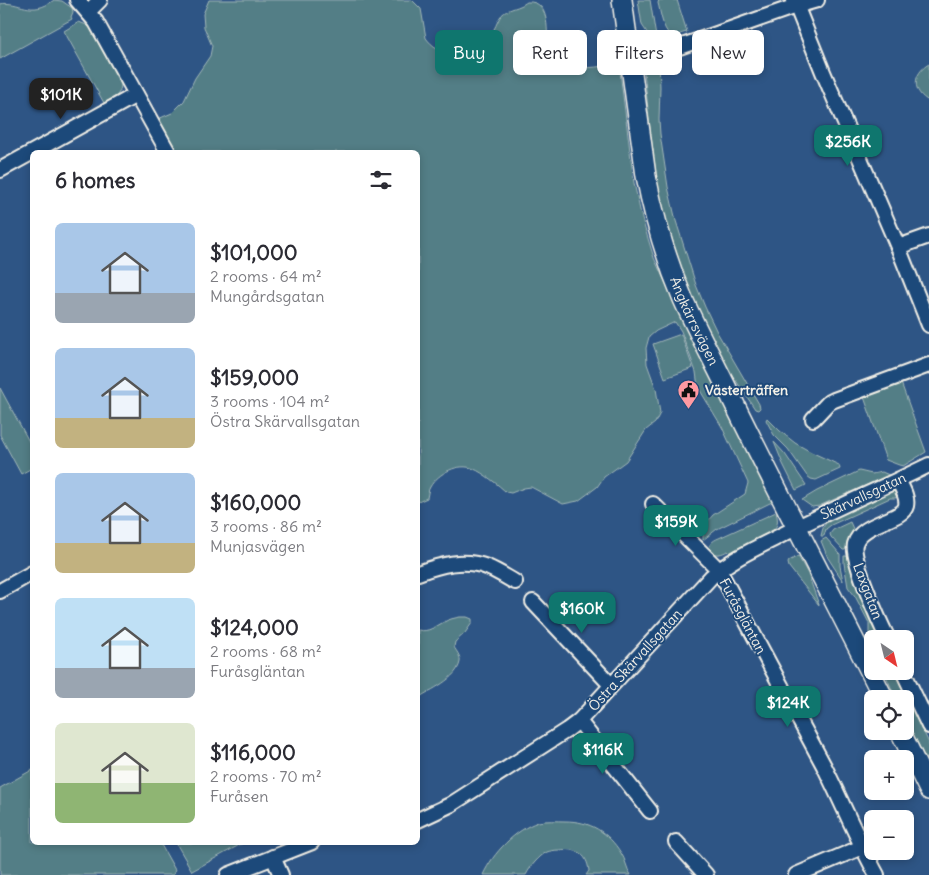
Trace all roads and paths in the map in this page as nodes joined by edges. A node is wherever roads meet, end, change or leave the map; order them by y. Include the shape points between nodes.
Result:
1 (77, 0) edge
2 (100, 0) edge
3 (622, 0) edge
4 (817, 0) edge
5 (795, 3) edge
6 (88, 12) junction
7 (626, 30) edge
8 (682, 47) edge
9 (632, 75) edge
10 (136, 95) junction
11 (36, 150) edge
12 (167, 150) edge
13 (30, 153) edge
14 (0, 170) edge
15 (929, 236) edge
16 (898, 247) junction
17 (929, 325) edge
18 (929, 365) edge
19 (813, 419) dead end
20 (929, 465) edge
21 (898, 480) junction
22 (653, 504) dead end
23 (797, 527) junction
24 (719, 570) junction
25 (420, 572) edge
26 (30, 575) edge
27 (516, 582) dead end
28 (0, 591) edge
29 (533, 602) dead end
30 (884, 630) edge
31 (907, 680) edge
32 (611, 685) junction
33 (879, 690) edge
34 (579, 720) junction
35 (929, 726) edge
36 (904, 740) edge
37 (929, 790) edge
38 (650, 811) dead end
39 (420, 819) edge
40 (676, 842) dead end
41 (304, 845) edge
42 (862, 848) junction
43 (273, 857) junction
44 (228, 875) edge
45 (281, 875) edge
46 (706, 875) edge
47 (796, 875) edge
48 (876, 875) edge

1 - 6 street
2 - 6 street
3 - 7 street, Ängkärrsvägen
4 - 5 street
5 - 8 street
5 - 16 street
6 - 10 street
9 - 23 street, Ängkärrsvägen via 651,204 670,265 743,422
10 - 11 street
10 - 12 street
13 - 14 street
15 - 16 street
16 - 17 street
18 - 19 street via 834,400
20 - 21 street, Skärvallsgatan
21 - 23 street, Skärvallsgatan
21 - 30 street, Laxgatan via 905,495 905,508 864,531 854,546 858,566
22 - 24 street
23 - 24 street, Östra Skärvallsgatan
23 - 33 street, Ängkärrsvägen
24 - 32 street, Östra Skärvallsgatan
24 - 42 street, Furåsgläntan via 824,766
25 - 27 street via 446,564 466,563 487,567
26 - 28 street
29 - 32 street
31 - 35 street
32 - 34 street, Östra Skärvallsgatan
34 - 38 street
34 - 39 street, Östra Skärvallsgatan via 450,805
36 - 37 street
40 - 46 street
41 - 43 street
42 - 47 street
42 - 48 street, Furåsgläntan
43 - 44 street
43 - 45 street

